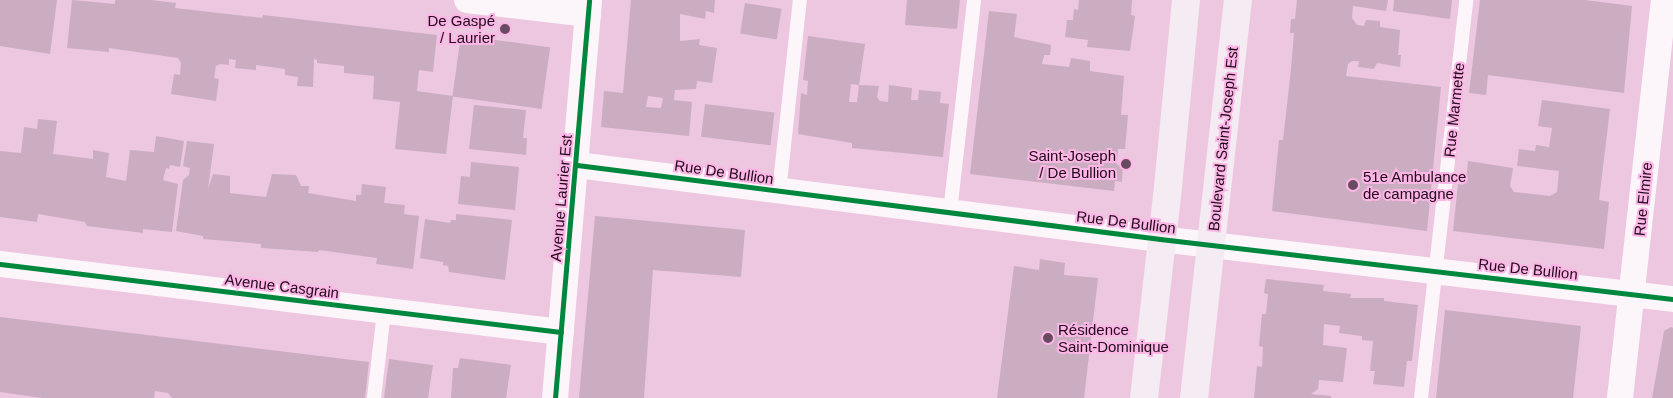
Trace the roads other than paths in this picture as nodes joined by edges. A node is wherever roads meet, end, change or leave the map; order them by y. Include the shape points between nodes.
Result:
1 (467, 0) edge
2 (800, 0) edge
3 (974, 0) edge
4 (1186, 0) edge
5 (1238, 0) edge
6 (1466, 0) edge
7 (1664, 0) edge
8 (589, 7) edge
9 (577, 165) junction
10 (779, 192) junction
11 (950, 212) junction
12 (1160, 240) junction
13 (1211, 246) junction
14 (0, 264) edge
15 (1436, 272) junction
16 (1632, 294) junction
17 (1673, 299) edge
18 (384, 311) junction
19 (561, 332) junction
20 (374, 398) edge
21 (555, 398) edge
22 (1144, 398) edge
23 (1194, 398) edge
24 (1421, 398) edge
25 (1620, 398) edge

1 - 8 street
2 - 10 lane
3 - 11 lane
4 - 12 main road
5 - 13 main road, Boulevard Saint-Joseph Est
6 - 15 lane, Rue Marmette
7 - 16 street, Rue Elmire
8 - 9 street, Avenue Laurier Est
9 - 10 street, Rue De Bullion
9 - 19 street, Avenue Laurier Est
10 - 11 street, Rue De Bullion
11 - 12 street, Rue De Bullion
12 - 13 street, Rue De Bullion
12 - 22 main road
13 - 15 street, Rue De Bullion
13 - 23 main road, Boulevard Saint-Joseph Est
14 - 18 street, Avenue Casgrain
15 - 16 street, Rue De Bullion
15 - 24 lane, Rue Marmette
16 - 17 street, Rue De Bullion
16 - 25 street, Rue Elmire
18 - 19 street, Avenue Casgrain
18 - 20 lane
19 - 21 street, Avenue Laurier Est

